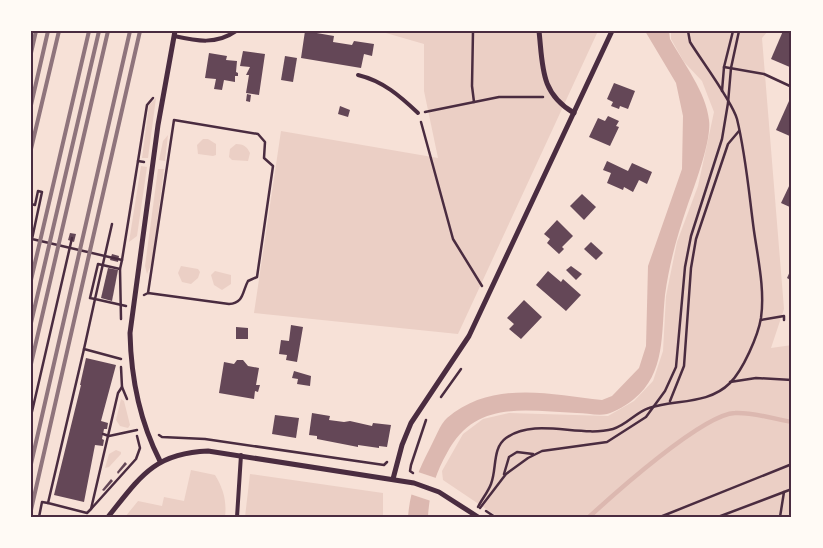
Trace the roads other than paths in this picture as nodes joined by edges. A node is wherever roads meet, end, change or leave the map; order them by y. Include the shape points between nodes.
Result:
1 (236, 31) edge
2 (539, 31) edge
3 (612, 31) edge
4 (175, 34) edge
5 (358, 76) dead end
6 (418, 113) road end
7 (574, 113) junction
8 (241, 456) junction
9 (160, 461) junction
10 (393, 479) junction
11 (476, 515) edge
12 (108, 517) edge
13 (237, 517) edge

1 - 4 lane via 212,42
2 - 7 street via 545,74 553,97
3 - 7 street
4 - 9 street via 158,125 133,307 130,355 134,389 145,427
5 - 6 lane via 374,79 399,95
7 - 10 street via 464,344 411,423
8 - 9 street via 198,452
8 - 10 street
8 - 13 lane
9 - 12 street
10 - 11 street via 437,491

